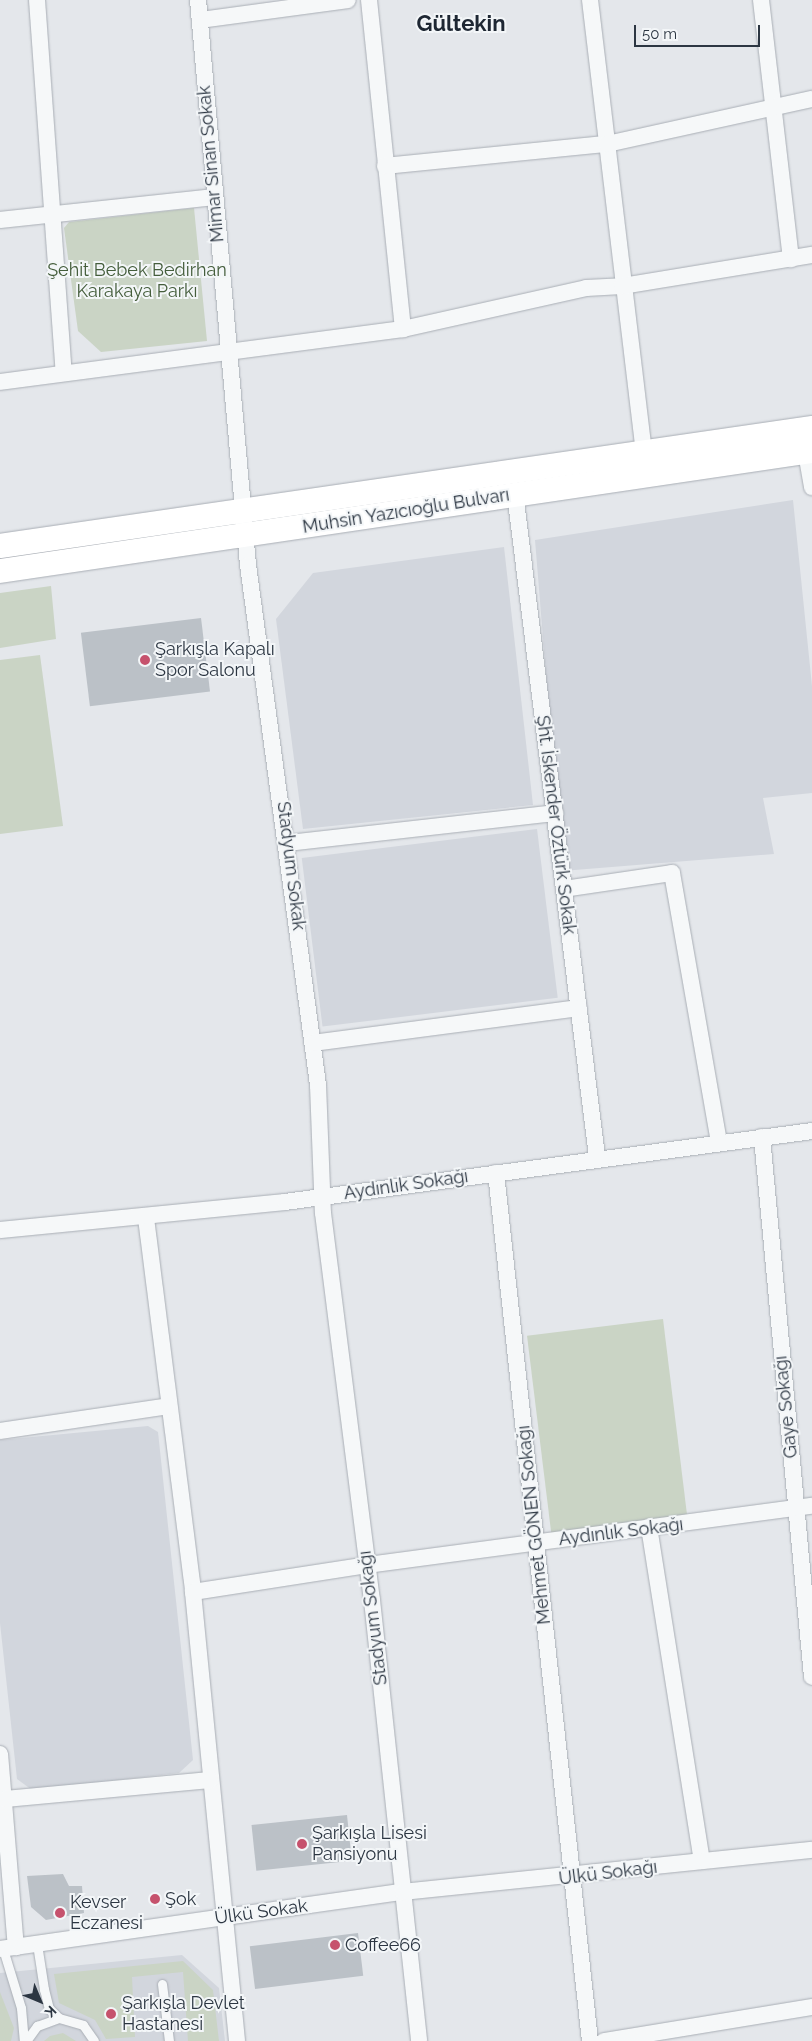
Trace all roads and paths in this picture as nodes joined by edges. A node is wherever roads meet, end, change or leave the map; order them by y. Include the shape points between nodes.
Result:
1 (37, 0) edge
2 (198, 0) edge
3 (348, 0) edge
4 (369, 0) edge
5 (590, 0) edge
6 (761, 0) edge
7 (200, 20) junction
8 (812, 99) edge
9 (775, 107) junction
10 (606, 144) junction
11 (385, 166) junction
12 (214, 197) junction
13 (52, 212) junction
14 (0, 220) edge
15 (812, 255) edge
16 (791, 259) junction
17 (622, 286) junction
18 (403, 329) junction
19 (228, 350) junction
20 (64, 373) junction
21 (0, 382) edge
22 (806, 429) edge
23 (644, 452) junction
24 (809, 452) edge
25 (812, 487) edge
26 (515, 493) junction
27 (242, 509) junction
28 (245, 536) junction
29 (0, 546) edge
30 (0, 571) edge
31 (555, 813) junction
32 (288, 843) junction
33 (564, 889) junction
34 (579, 1008) junction
35 (313, 1043) junction
36 (812, 1131) edge
37 (762, 1137) junction
38 (719, 1143) junction
39 (597, 1157) junction
40 (496, 1173) junction
41 (324, 1196) junction
42 (146, 1218) junction
43 (0, 1230) edge
44 (169, 1406) junction
45 (0, 1431) edge
46 (804, 1507) edge
47 (649, 1527) junction
48 (536, 1541) junction
49 (367, 1564) junction
50 (193, 1592) junction
51 (812, 1677) edge
52 (0, 1754) edge
53 (210, 1780) junction
54 (6, 1799) junction
55 (812, 1850) edge
56 (702, 1861) junction
57 (569, 1878) junction
58 (404, 1892) junction
59 (222, 1918) junction
60 (37, 1944) junction
61 (6, 1948) edge
62 (162, 1984) dead end
63 (812, 2007) edge
64 (59, 2018) junction
65 (25, 2041) edge
66 (94, 2041) edge
67 (169, 2041) edge
68 (237, 2041) edge
69 (419, 2041) edge
70 (590, 2041) edge
71 (604, 2041) edge

1 - 13 street
2 - 7 street, Mimar Sinan Sokak
3 - 7 street
4 - 11 street
5 - 10 street
6 - 9 street
7 - 12 street, Mimar Sinan Sokak
8 - 9 street
9 - 10 street
9 - 16 street
10 - 11 street
10 - 17 street
11 - 18 street
12 - 13 street
12 - 19 street, Mimar Sinan Sokak
13 - 14 street
13 - 20 street
15 - 16 street
16 - 17 street
17 - 18 street via 586,288
17 - 23 street
18 - 19 street
19 - 20 street
19 - 27 street, Mimar Sinan Sokak
20 - 21 street
22 - 23 main road, Muhsin Yazıcıoğlu Bulvarı
22 - 24 street
23 - 27 main road, Muhsin Yazıcıoğlu Bulvarı
24 - 25 street
24 - 26 main road, Muhsin Yazıcıoğlu Bulvarı
26 - 28 main road, Muhsin Yazıcıoğlu Bulvarı
26 - 31 street, Şht. İskender Öztürk Sokak
27 - 28 street, Mimar Sinan Sokak
27 - 29 main road, Muhsin Yazıcıoğlu Bulvarı
28 - 30 main road, Muhsin Yazıcıoğlu Bulvarı
28 - 32 street, Stadyum Sokak
31 - 32 street
31 - 33 street, Şht. İskender Öztürk Sokak
32 - 35 street, Stadyum Sokak
33 - 34 street, Şht. İskender Öztürk Sokak
33 - 38 street via 672,873
34 - 35 street
34 - 39 street, Şht. İskender Öztürk Sokak
35 - 41 street, Stadyum Sokak
36 - 37 street, Aydınlık Sokağı
37 - 38 street, Aydınlık Sokağı
37 - 46 street, Gaye Sokağı
38 - 39 street, Aydınlık Sokağı
39 - 40 street, Aydınlık Sokağı
40 - 41 street, Aydınlık Sokağı
40 - 48 street, Mehmet GÖNEN Sokağı
41 - 42 street, Aydınlık Sokağı
41 - 49 street, Stadyum Sokağı
42 - 43 street, Aydınlık Sokağı
42 - 44 street
44 - 45 street
44 - 50 street
46 - 47 street, Aydınlık Sokağı
46 - 51 street, Gaye Sokağı
47 - 48 street, Aydınlık Sokağı
47 - 56 street
48 - 49 street, Aydınlık Sokağı
48 - 57 street, Mehmet GÖNEN Sokağı
49 - 50 street, Aydınlık Sokağı
49 - 58 street, Stadyum Sokağı
50 - 53 street
52 - 54 street
53 - 54 street
53 - 59 street
54 - 61 street
55 - 56 street, Ülkü Sokağı
56 - 57 street, Ülkü Sokağı
57 - 58 street, Ülkü Sokağı
57 - 70 street, Mehmet GÖNEN Sokağı
58 - 59 street, Ülkü Sokak
58 - 69 street, Stadyum Sokağı
59 - 60 street, Ülkü Sokak
59 - 68 street
60 - 61 street, Ülkü Sokak
60 - 64 lane via 49,2008
61 - 65 lane via 21,2008
62 - 67 lane
63 - 71 street
64 - 65 lane via 37,2026
64 - 66 lane via 83,2025

